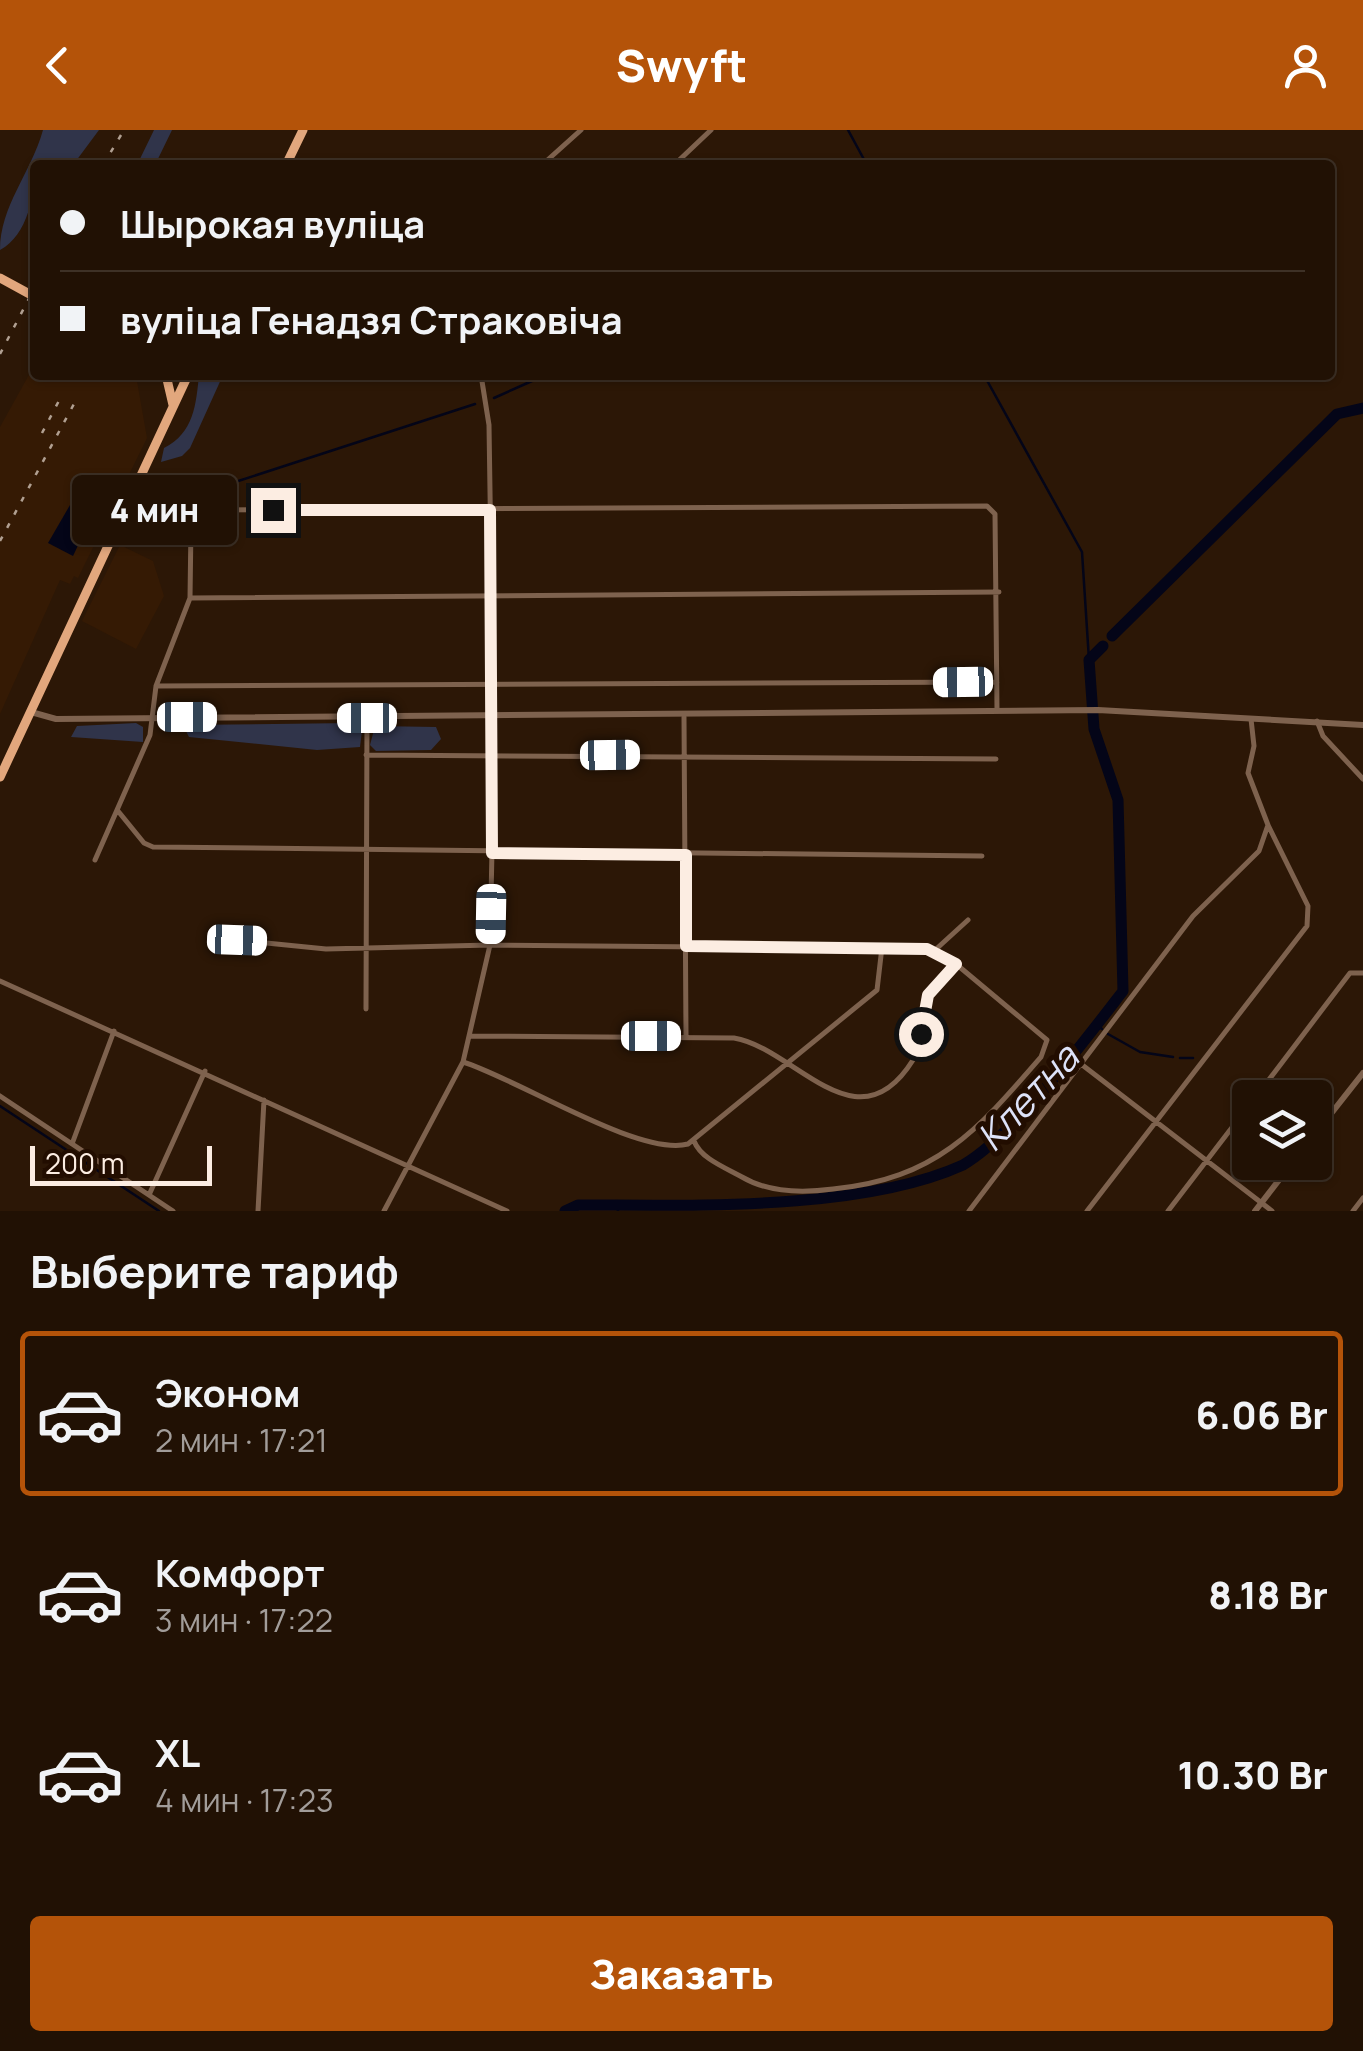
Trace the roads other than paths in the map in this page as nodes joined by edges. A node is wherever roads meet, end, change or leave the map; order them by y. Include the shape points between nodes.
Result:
1 (302, 130) edge
2 (581, 130) edge
3 (711, 130) edge
4 (288, 160) edge
5 (548, 160) edge
6 (679, 160) edge
7 (0, 278) edge
8 (30, 295) edge
9 (167, 380) edge
10 (186, 380) edge
11 (483, 380) edge
12 (173, 408) junction
13 (490, 510) junction
14 (999, 592) junction
15 (489, 596) junction
16 (190, 598) junction
17 (490, 682) junction
18 (996, 682) junction
19 (156, 686) junction
20 (996, 711) junction
21 (30, 712) junction
22 (684, 716) junction
23 (1251, 716) junction
24 (151, 717) junction
25 (367, 718) junction
26 (492, 718) junction
27 (1317, 721) junction
28 (1363, 725) edge
29 (685, 754) junction
30 (366, 755) junction
31 (494, 756) junction
32 (996, 759) dead end
33 (0, 777) edge
34 (1363, 778) edge
35 (118, 811) junction
36 (1268, 825) junction
37 (366, 851) junction
38 (492, 853) junction
39 (686, 855) junction
40 (982, 856) dead end
41 (96, 860) dead end
42 (968, 920) dead end
43 (237, 940) dead end
44 (490, 945) junction
45 (686, 946) junction
46 (365, 947) junction
47 (882, 948) junction
48 (934, 950) junction
49 (956, 964) junction
50 (1362, 971) edge
51 (0, 981) edge
52 (366, 1008) dead end
53 (114, 1031) junction
54 (470, 1036) junction
55 (686, 1036) junction
56 (463, 1062) junction
57 (1081, 1064) junction
58 (789, 1068) junction
59 (205, 1071) junction
60 (1363, 1074) edge
61 (1269, 1080) edge
62 (0, 1096) edge
63 (264, 1099) junction
64 (1332, 1113) edge
65 (1156, 1120) junction
66 (1232, 1128) edge
67 (694, 1140) junction
68 (72, 1144) junction
69 (1206, 1162) junction
70 (407, 1164) junction
71 (1279, 1180) edge
72 (149, 1195) junction
73 (1363, 1198) edge
74 (1262, 1202) junction
75 (173, 1211) edge
76 (258, 1211) edge
77 (384, 1211) edge
78 (507, 1211) edge
79 (969, 1211) edge
80 (1087, 1211) edge
81 (1168, 1211) edge
82 (1255, 1211) edge
83 (1272, 1211) edge
84 (1353, 1211) edge

1 - 4 main road
2 - 5 street
3 - 6 street
7 - 8 main road
9 - 12 main road
10 - 12 main road
11 - 13 street
12 - 21 main road
13 - 14 street via 987,506 995,514
13 - 15 street
13 - 16 street via 200,510 191,526
14 - 15 street
14 - 18 street
15 - 16 street
15 - 17 street
16 - 19 street
17 - 18 street
17 - 19 street
17 - 26 street
18 - 20 street
19 - 24 street
20 - 22 street
20 - 23 street
21 - 24 street via 49,719
21 - 33 main road
22 - 26 street
22 - 29 street
23 - 27 street
23 - 36 street via 1248,773
24 - 25 street
24 - 35 street
25 - 26 street
25 - 30 street
26 - 31 street
27 - 28 street
27 - 34 street
29 - 31 street
29 - 32 street
29 - 39 street
30 - 31 street
30 - 37 street
31 - 38 street
35 - 37 street via 153,847
35 - 41 street
36 - 57 street via 1259,851 1193,916
36 - 65 street via 1308,906 1307,926
37 - 38 street
37 - 46 street
38 - 39 street
38 - 44 street
39 - 40 street
39 - 45 street
42 - 48 street
43 - 46 street
44 - 45 street
44 - 46 street
44 - 54 street
45 - 47 street
45 - 55 street
46 - 52 street
47 - 48 street
47 - 58 street via 877,990
48 - 49 street
49 - 58 street via 928,995 916,1054 904,1074 876,1094 837,1093
49 - 67 street via 1047,1040 1041,1057 970,1135 938,1159 880,1183 778,1190 750,1182 699,1151
50 - 61 street via 1350,973
51 - 53 street
53 - 59 street
53 - 68 street
54 - 55 street
54 - 56 street
55 - 58 street via 751,1040
56 - 67 street via 630,1136 668,1146
56 - 70 street
57 - 65 street
57 - 79 street
58 - 67 street
59 - 63 street
59 - 72 street
60 - 64 street
62 - 68 street
63 - 70 street
63 - 76 street
65 - 69 street
65 - 80 street
66 - 69 street
68 - 72 street
69 - 74 street
69 - 81 street
70 - 77 street
70 - 78 street
71 - 74 street
72 - 75 street
73 - 84 street
74 - 82 street
74 - 83 street

